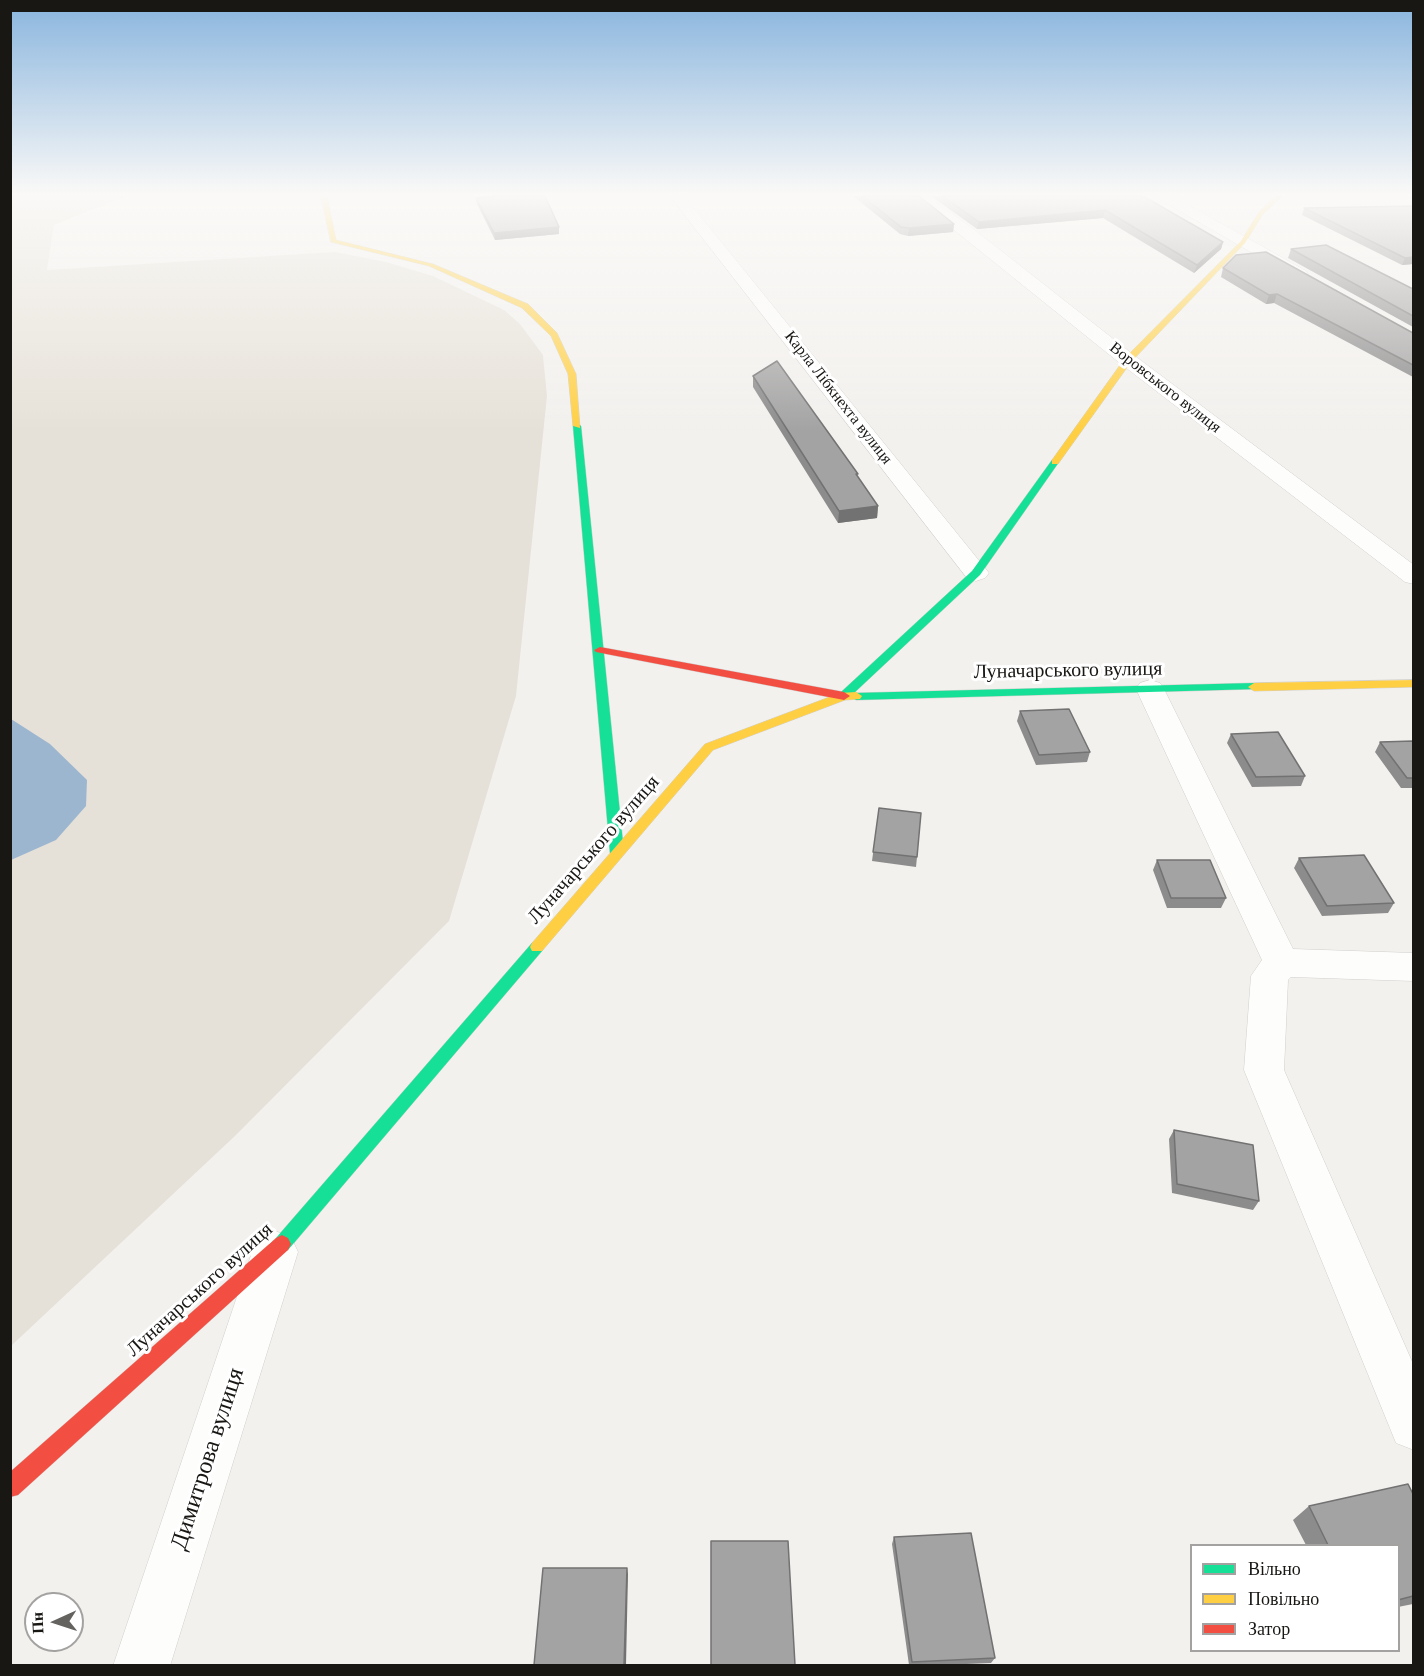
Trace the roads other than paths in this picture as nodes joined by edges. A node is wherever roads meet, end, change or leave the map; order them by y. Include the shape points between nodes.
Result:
1 (451, 274) edge
2 (739, 274) edge
3 (1021, 274) edge
4 (1212, 274) edge
5 (1299, 274) edge
6 (1313, 282) edge
7 (1128, 360) junction
8 (976, 573) junction
9 (1413, 577) edge
10 (600, 650) junction
11 (1413, 683) edge
12 (1150, 689) junction
13 (844, 696) junction
14 (618, 853) junction
15 (1282, 963) junction
16 (1413, 968) edge
17 (275, 1252) junction
18 (1413, 1425) edge
19 (10, 1487) edge
20 (141, 1665) edge

1 - 10 street via 525,306 554,335 572,374
2 - 8 street, Карла Лібкнехта вулиця
3 - 7 street, Воровського вулиця
4 - 7 street
5 - 6 street
7 - 8 street
7 - 9 street, Воровського вулиця
8 - 13 street
10 - 13 street
10 - 14 street
11 - 12 street, Луначарського вулиця
12 - 13 street, Луначарського вулиця
12 - 15 street
13 - 14 street, Луначарського вулиця via 709,747
14 - 17 street, Луначарського вулиця
15 - 16 street
15 - 18 street via 1270,976 1264,1070
17 - 19 street, Луначарського вулиця
17 - 20 street, Димитрова вулиця

